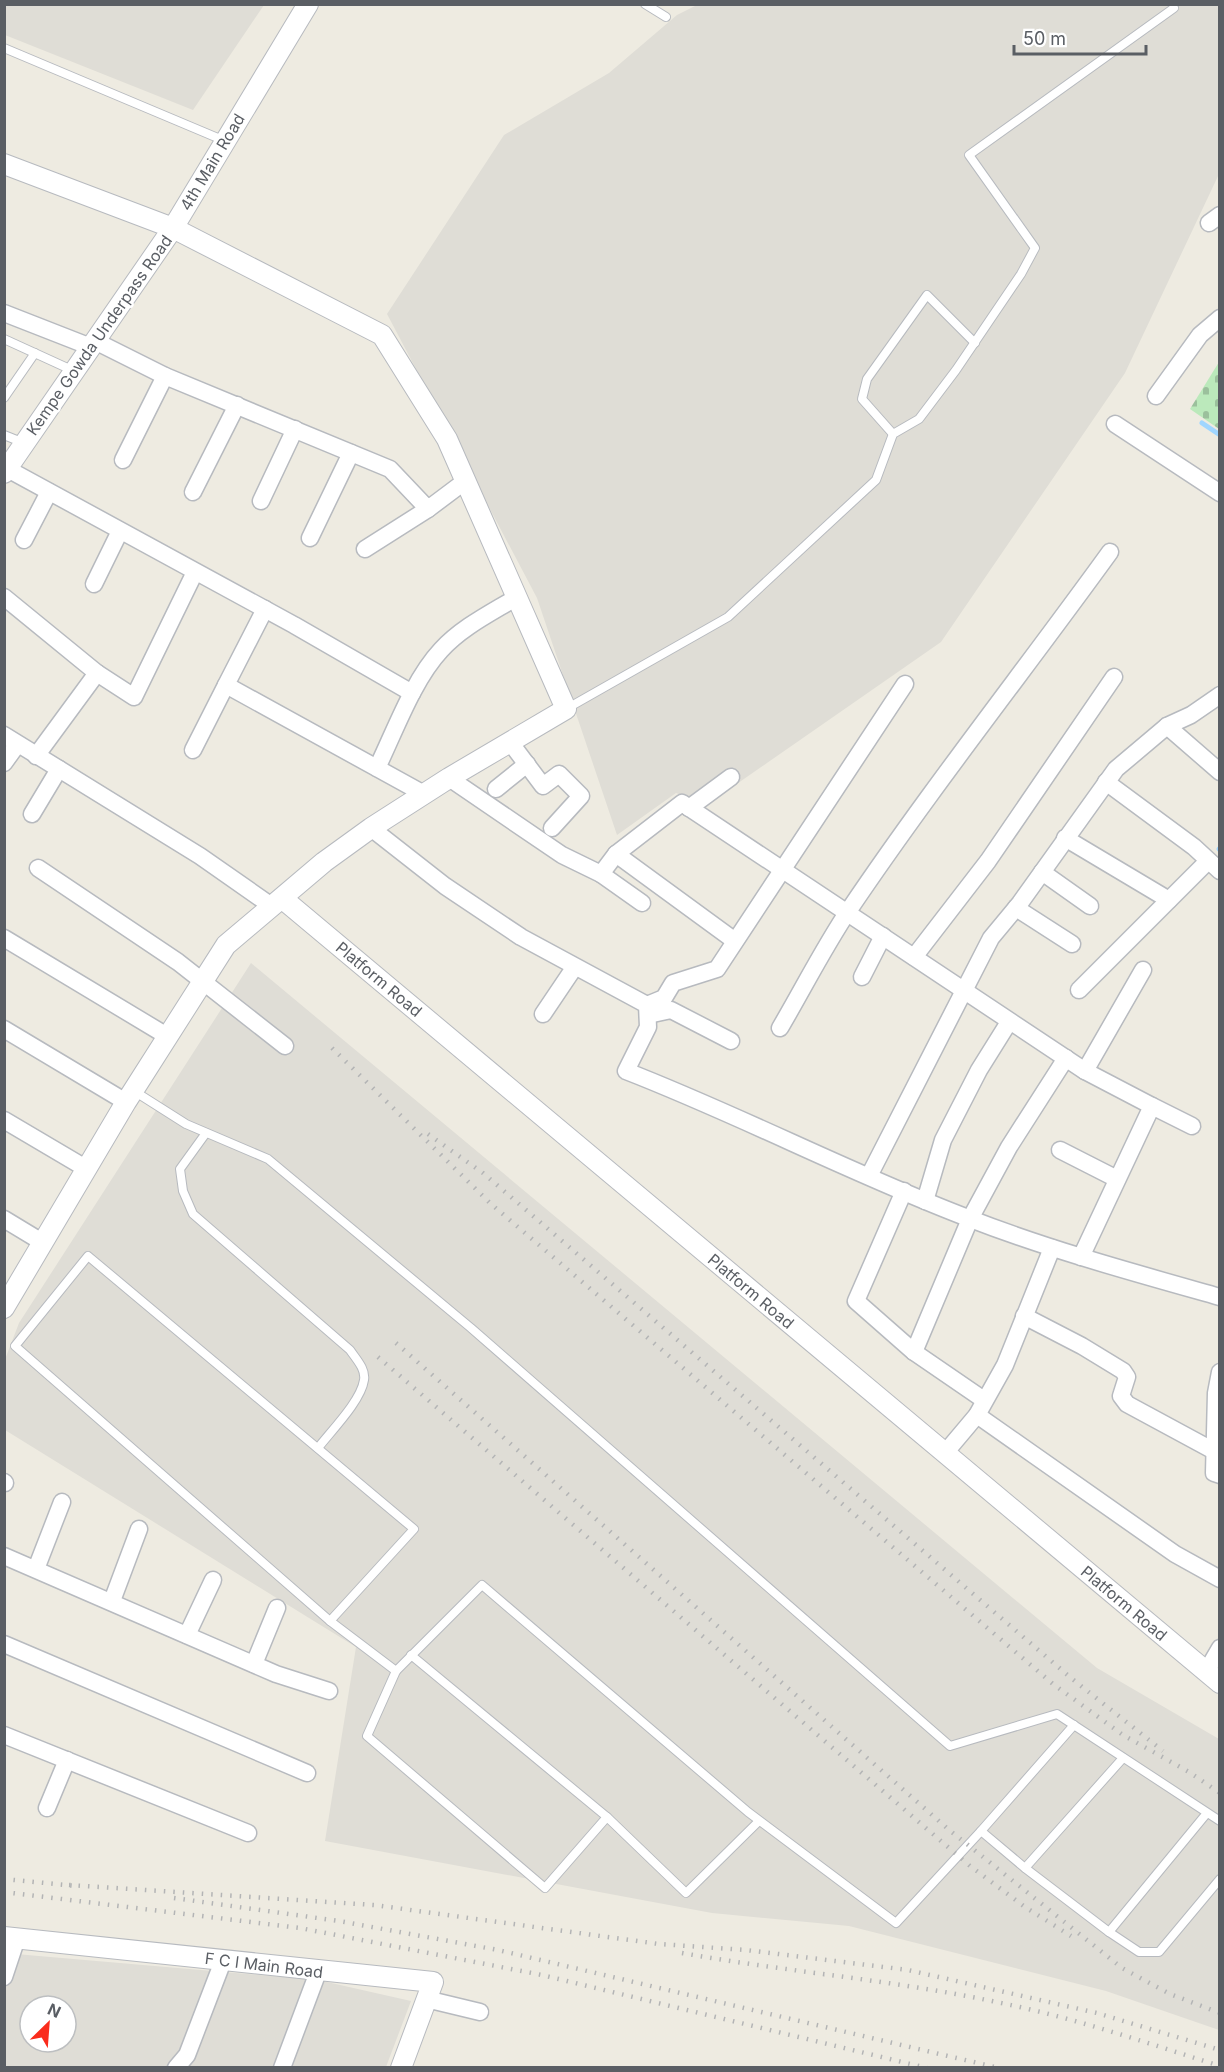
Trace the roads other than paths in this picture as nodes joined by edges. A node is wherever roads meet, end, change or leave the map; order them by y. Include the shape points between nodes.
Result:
1 (308, 4) edge
2 (645, 4) edge
3 (1174, 8) dead end
4 (666, 17) dead end
5 (4, 48) edge
6 (225, 141) junction
7 (4, 164) edge
8 (173, 228) junction
9 (4, 313) edge
10 (1220, 318) edge
11 (4, 339) edge
12 (975, 343) junction
13 (93, 344) junction
14 (35, 353) junction
15 (74, 371) junction
16 (165, 376) junction
17 (1156, 396) dead end
18 (4, 398) edge
19 (237, 405) junction
20 (1115, 423) dead end
21 (295, 429) junction
22 (893, 434) junction
23 (4, 435) edge
24 (25, 443) junction
25 (351, 453) junction
26 (123, 460) dead end
27 (5, 470) edge
28 (464, 482) junction
29 (49, 492) junction
30 (193, 492) dead end
31 (1220, 493) edge
32 (261, 501) dead end
33 (428, 509) junction
34 (120, 531) junction
35 (310, 538) dead end
36 (24, 540) dead end
37 (365, 549) dead end
38 (1110, 552) dead end
39 (195, 572) junction
40 (94, 584) dead end
41 (4, 597) edge
42 (517, 597) junction
43 (265, 609) junction
44 (97, 673) junction
45 (1114, 677) dead end
46 (905, 684) dead end
47 (226, 685) junction
48 (412, 693) junction
49 (1220, 695) edge
50 (566, 709) junction
51 (1167, 726) junction
52 (11, 740) edge
53 (510, 742) junction
54 (193, 750) dead end
55 (36, 756) junction
56 (4, 763) edge
57 (527, 764) junction
58 (377, 768) junction
59 (59, 769) junction
60 (1220, 772) edge
61 (731, 777) dead end
62 (449, 778) junction
63 (1106, 782) junction
64 (495, 789) dead end
65 (424, 794) junction
66 (689, 808) junction
67 (32, 814) dead end
68 (371, 828) junction
69 (552, 828) dead end
70 (1065, 838) junction
71 (616, 854) junction
72 (1214, 866) edge
73 (38, 868) dead end
74 (781, 869) junction
75 (1042, 872) junction
76 (601, 874) junction
77 (1169, 900) junction
78 (278, 903) junction
79 (642, 903) dead end
80 (1090, 906) dead end
81 (1016, 908) junction
82 (848, 911) junction
83 (883, 936) junction
84 (4, 938) edge
85 (735, 941) junction
86 (1072, 944) dead end
87 (914, 957) junction
88 (574, 968) junction
89 (1143, 970) dead end
90 (862, 977) dead end
91 (203, 981) junction
92 (1079, 990) dead end
93 (962, 991) junction
94 (647, 1010) junction
95 (543, 1014) dead end
96 (1009, 1022) junction
97 (780, 1028) dead end
98 (4, 1029) edge
99 (167, 1036) junction
100 (731, 1041) dead end
101 (285, 1046) dead end
102 (1066, 1058) junction
103 (1085, 1071) junction
104 (130, 1096) junction
105 (1152, 1106) junction
106 (4, 1120) edge
107 (1192, 1126) dead end
108 (206, 1133) junction
109 (1060, 1150) dead end
110 (87, 1170) junction
111 (869, 1176) junction
112 (1117, 1179) junction
113 (904, 1191) junction
114 (926, 1201) junction
115 (4, 1219) edge
116 (970, 1219) junction
117 (42, 1242) junction
118 (1052, 1248) junction
119 (1081, 1257) junction
120 (1220, 1297) edge
121 (5, 1303) edge
122 (1024, 1316) junction
123 (914, 1352) junction
124 (1220, 1372) edge
125 (980, 1407) junction
126 (318, 1448) junction
127 (1214, 1451) junction
128 (945, 1453) junction
129 (1220, 1475) edge
130 (62, 1502) dead end
131 (139, 1529) dead end
132 (4, 1556) edge
133 (36, 1569) junction
134 (1220, 1579) edge
135 (213, 1580) dead end
136 (112, 1602) junction
137 (277, 1608) dead end
138 (330, 1620) junction
139 (187, 1635) junction
140 (4, 1644) edge
141 (1220, 1648) edge
142 (411, 1655) junction
143 (254, 1664) junction
144 (396, 1671) junction
145 (1213, 1678) edge
146 (329, 1691) dead end
147 (1074, 1725) junction
148 (4, 1735) edge
149 (1123, 1758) junction
150 (67, 1760) junction
151 (307, 1773) dead end
152 (47, 1808) dead end
153 (1207, 1813) junction
154 (607, 1817) junction
155 (759, 1821) junction
156 (1220, 1821) edge
157 (981, 1831) junction
158 (248, 1833) dead end
159 (1025, 1868) junction
160 (1220, 1879) edge
161 (1109, 1932) junction
162 (11, 1937) edge
163 (223, 1961) junction
164 (318, 1972) junction
165 (4, 1977) edge
166 (426, 1999) junction
167 (480, 2012) dead end
168 (176, 2067) edge
169 (282, 2067) edge
170 (401, 2067) edge

1 - 6 street, 4th Main Road
2 - 4 lane
3 - 12 lane via 969,155 1035,248
5 - 6 lane
6 - 8 street, 4th Main Road
7 - 8 street, 4th Main Road
8 - 13 street, Kempe Gowda Underpass Road
8 - 28 street via 382,335 447,439
9 - 13 street
10 - 17 street via 1200,335
11 - 14 lane
12 - 22 lane via 918,419
12 - 22 lane via 927,296 867,379 864,389 862,399
13 - 15 street, Kempe Gowda Underpass Road
13 - 16 street
14 - 15 lane
14 - 18 lane
15 - 24 street, Kempe Gowda Underpass Road
16 - 19 street
16 - 26 street
19 - 21 street
19 - 30 street
20 - 31 street
21 - 25 street
21 - 32 street
22 - 50 lane via 876,480 728,616
23 - 24 lane
24 - 27 street, Kempe Gowda Underpass Road
25 - 33 street via 390,469
25 - 35 street
27 - 29 street
28 - 33 street
28 - 42 street
29 - 34 street
29 - 36 street
33 - 37 street
34 - 39 street
34 - 40 street
38 - 82 street
39 - 43 street
39 - 44 street via 134,697
41 - 44 street
42 - 48 street via 465,629 440,651
42 - 50 street
43 - 47 street
43 - 48 street
44 - 55 street
45 - 87 street via 988,861
46 - 74 street
47 - 54 street
47 - 58 street
48 - 58 street
49 - 51 street
50 - 53 street
51 - 60 street
51 - 63 street via 1140,745
52 - 55 street
52 - 56 street
53 - 57 street
53 - 62 street
55 - 59 street
57 - 64 street
57 - 69 street via 543,786 559,774 581,796
58 - 65 street
59 - 67 street
59 - 78 street
61 - 66 street
62 - 65 street
62 - 76 street via 562,855
63 - 70 street
63 - 72 street
65 - 68 street
66 - 71 street via 682,803
66 - 74 street
68 - 78 street via 324,862
68 - 88 street via 445,886
70 - 75 street
70 - 77 street
71 - 76 street
71 - 85 street
72 - 77 street
73 - 91 street
74 - 82 street
74 - 85 street
75 - 80 street
75 - 81 street
76 - 79 street
77 - 92 street
78 - 91 street via 226,945
78 - 128 street, Platform Road
81 - 86 street
81 - 93 street via 991,938
82 - 83 street
82 - 97 street
83 - 87 street
83 - 90 street
84 - 99 street
85 - 94 street via 717,969 673,983 664,998
87 - 93 street
88 - 94 street
88 - 95 street
89 - 103 street
91 - 99 street
91 - 101 street
93 - 96 street
93 - 111 street
94 - 100 street via 671,1010
94 - 111 street via 648,1027 626,1071 701,1100
96 - 102 street
96 - 114 street via 979,1070 944,1140
98 - 104 street
99 - 104 street
102 - 103 street
102 - 116 street via 1009,1147
103 - 105 street
104 - 108 lane
104 - 110 street
105 - 107 street
105 - 112 street
106 - 110 street
108 - 126 lane via 180,1168 183,1191 193,1214 350,1350 361,1365 365,1378 359,1394
108 - 147 lane via 268,1159 471,1328 950,1746 1058,1714
109 - 112 street
110 - 117 street
111 - 113 street
112 - 119 street
113 - 114 street
113 - 123 street via 856,1300
114 - 116 street
115 - 117 street
116 - 118 street
116 - 123 street
117 - 121 street
118 - 119 street
118 - 122 street
119 - 120 street
122 - 125 street via 1005,1365
122 - 127 street via 1123,1371 1127,1377 1121,1396 1127,1404
123 - 125 street
124 - 127 street
125 - 128 street
125 - 134 street via 1175,1554
126 - 138 lane via 414,1529
126 - 138 lane via 88,1256 15,1346
127 - 129 street via 1214,1473
128 - 145 street, Platform Road
130 - 133 street
131 - 136 street
132 - 133 street
133 - 136 street
135 - 139 street
136 - 139 street
137 - 143 street
138 - 144 lane
139 - 143 street
140 - 151 street
141 - 145 street
142 - 144 lane
142 - 154 lane
142 - 155 lane via 482,1585
143 - 146 street
144 - 154 lane via 367,1736 545,1888
147 - 149 lane
147 - 157 lane
148 - 150 street
149 - 153 lane
149 - 159 lane
150 - 152 street
150 - 158 street
153 - 156 lane
153 - 161 lane
154 - 155 lane via 686,1893
155 - 157 lane via 896,1923
157 - 159 lane
159 - 161 lane
160 - 161 lane via 1159,1952 1139,1952
162 - 163 street, F C I Main Road
162 - 165 street
163 - 164 street, F C I Main Road
163 - 168 street via 187,2055
164 - 166 street, F C I Main Road via 432,1982
164 - 169 street
166 - 167 street
166 - 170 street

